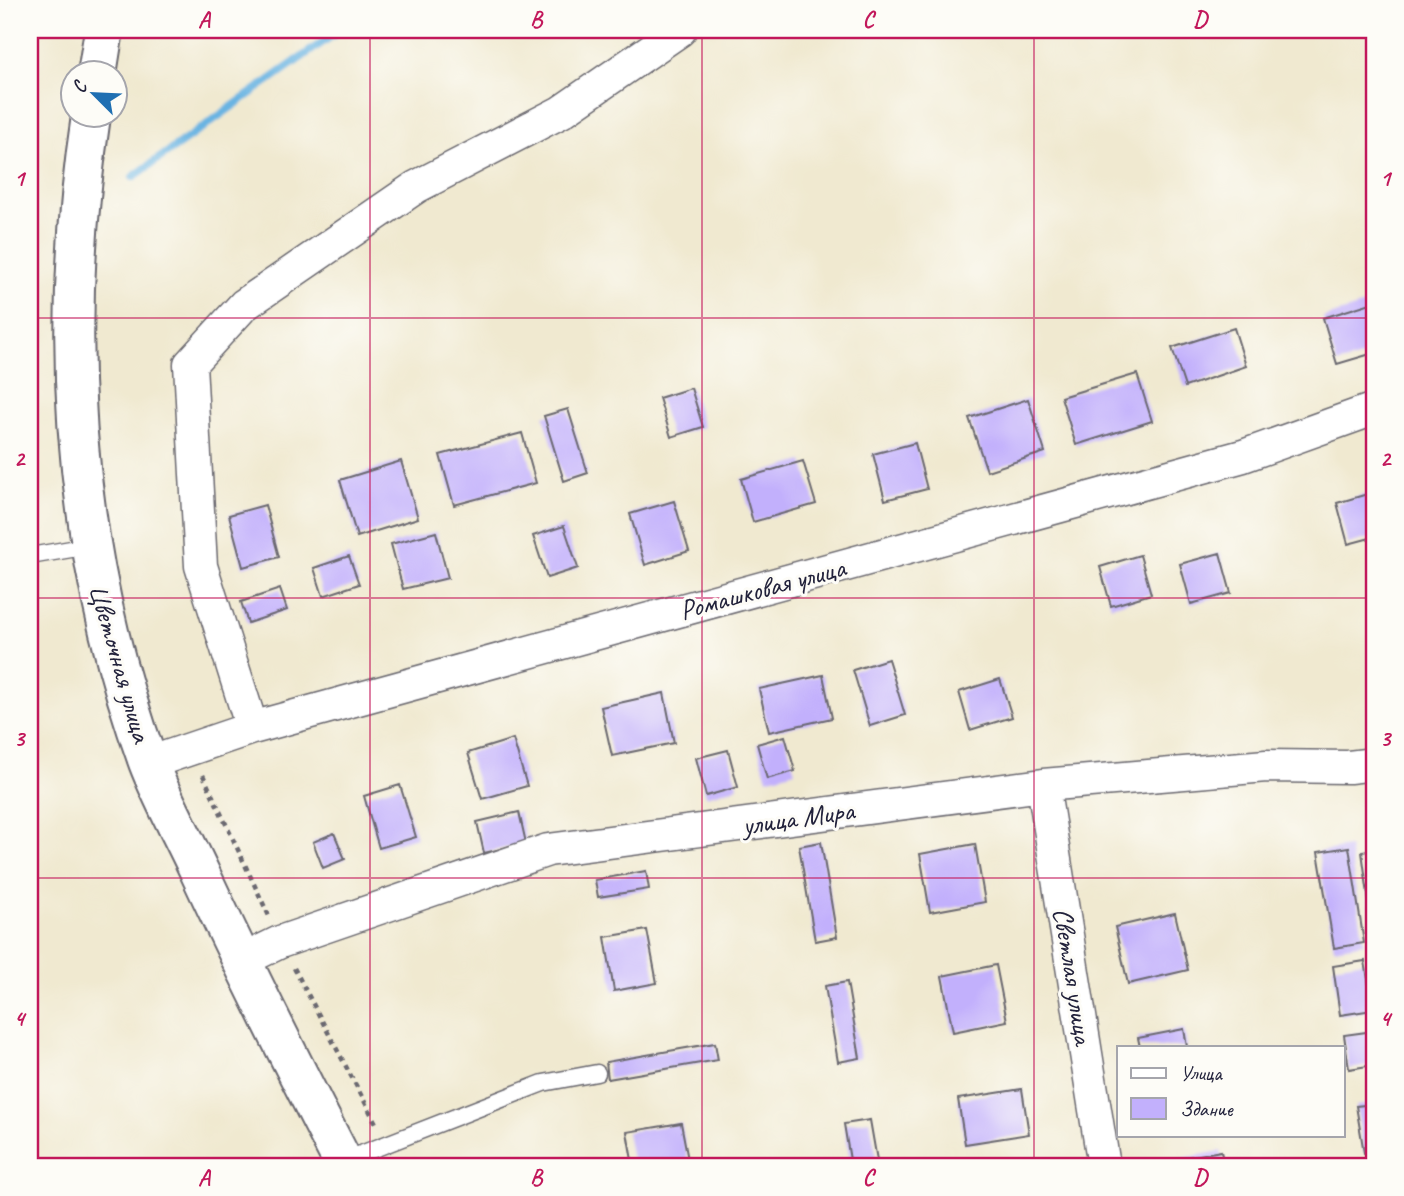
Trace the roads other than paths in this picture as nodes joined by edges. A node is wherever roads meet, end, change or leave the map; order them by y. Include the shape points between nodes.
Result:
1 (104, 30) edge
2 (680, 30) edge
3 (99, 60) edge
4 (90, 130) edge
5 (1374, 409) edge
6 (89, 546) junction
7 (30, 556) edge
8 (252, 728) junction
9 (149, 763) junction
10 (1374, 764) edge
11 (1044, 785) junction
12 (241, 961) junction
13 (597, 1073) dead end
14 (344, 1164) edge
15 (1104, 1166) edge

1 - 3 main road
2 - 8 street via 561,112 393,202 244,304 190,364 201,566
4 - 6 main road, Цветочная улица via 75,290 74,401
5 - 8 street, Ромашковая улица via 1243,456
6 - 7 lane
6 - 9 main road, Цветочная улица via 111,644
8 - 9 street, Ромашковая улица
9 - 12 main road, Цветочная улица
10 - 11 street, улица Мира via 1266,766
11 - 12 street, улица Мира via 548,850 281,942
11 - 15 street, Светлая улица
12 - 14 main road, Цветочная улица
13 - 14 lane via 543,1083

